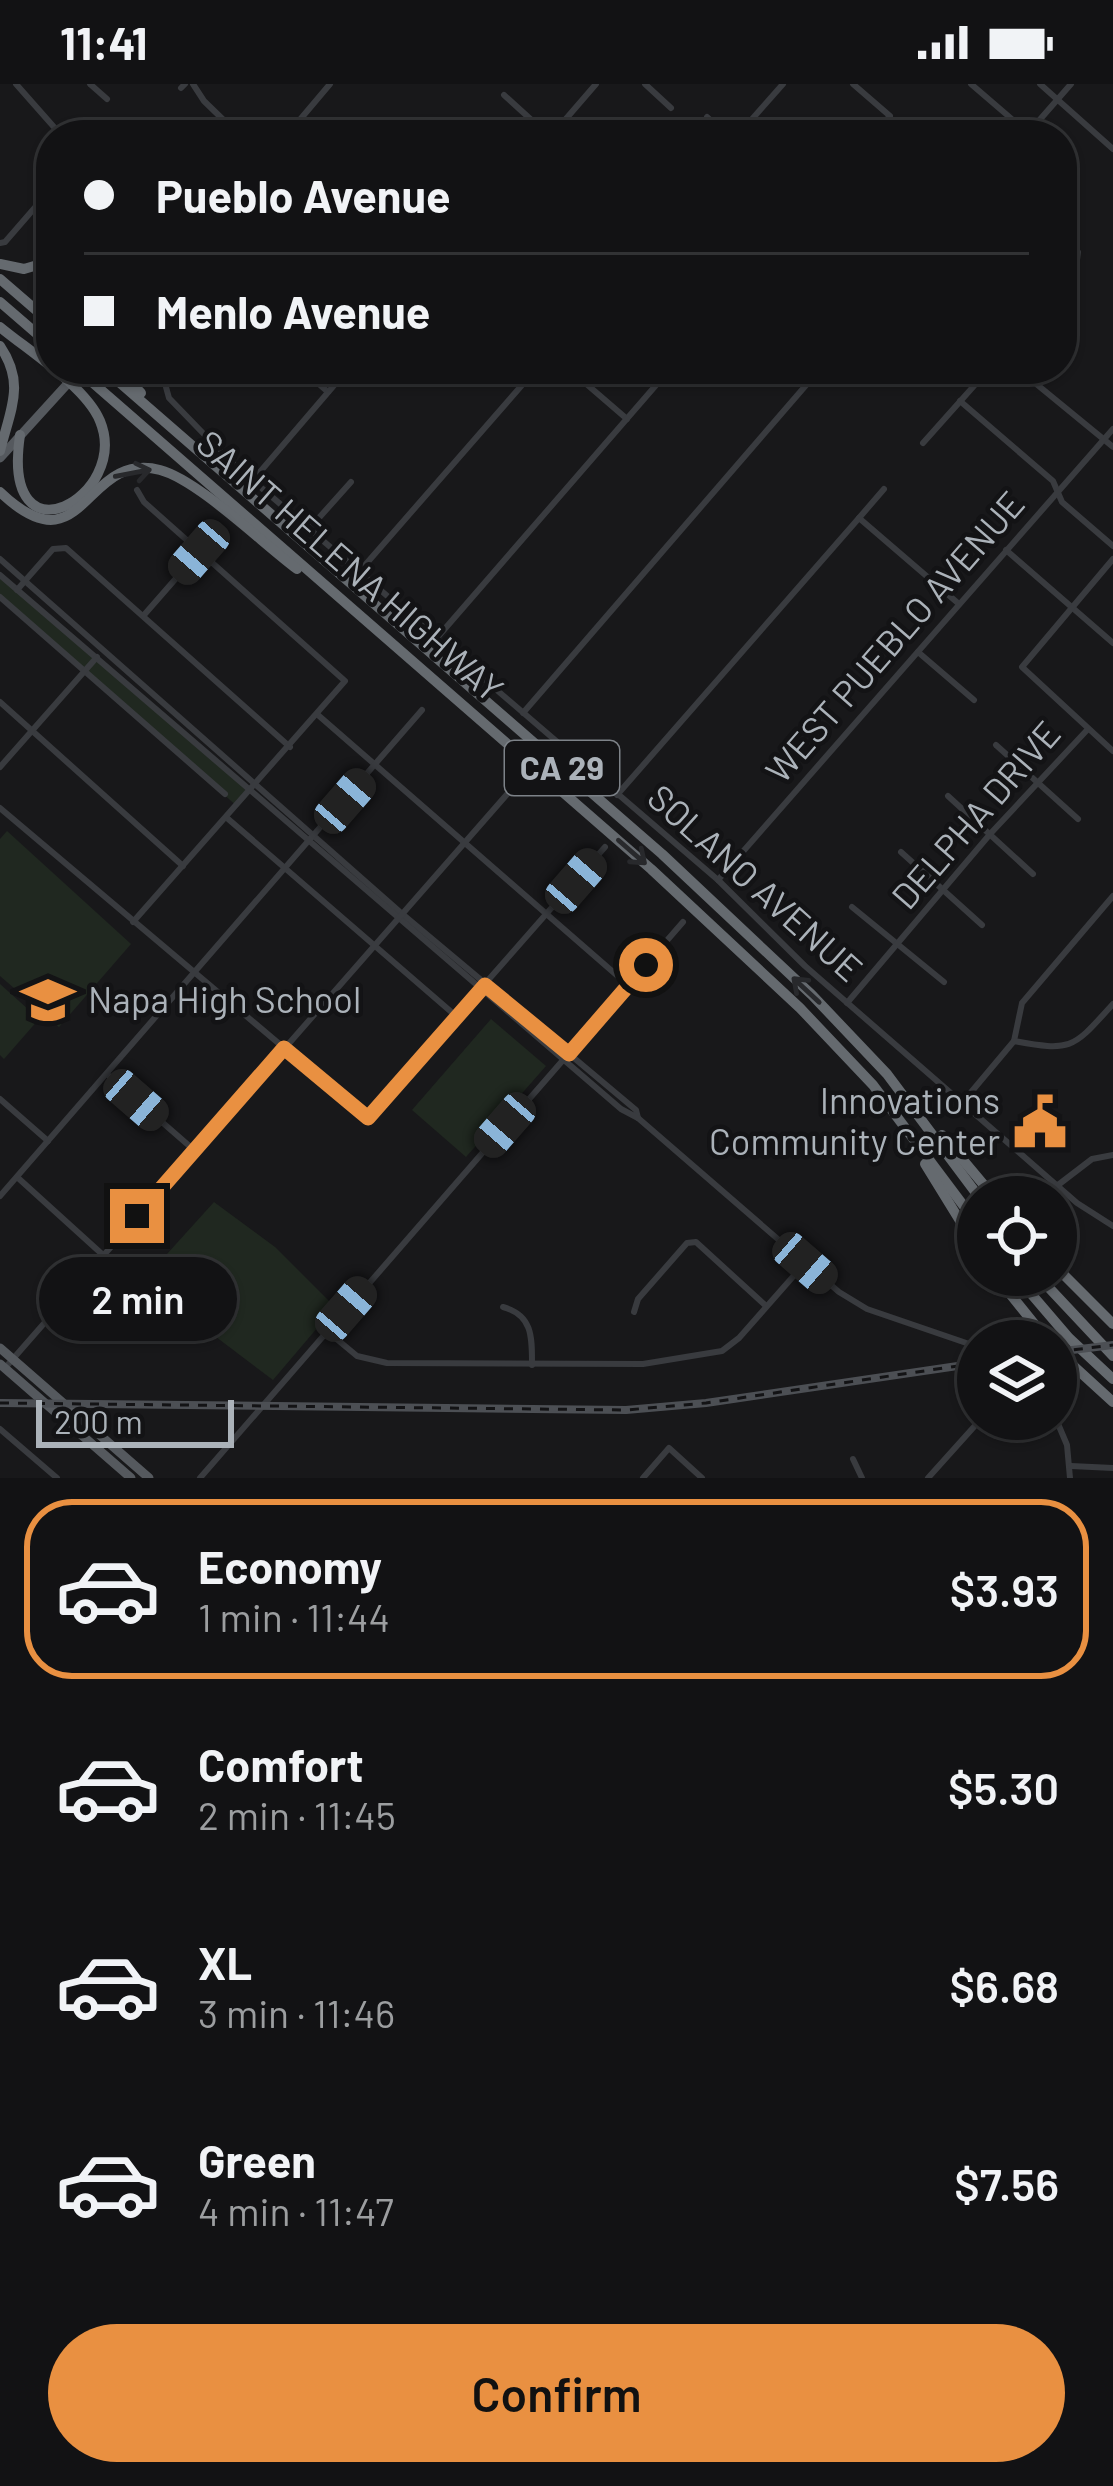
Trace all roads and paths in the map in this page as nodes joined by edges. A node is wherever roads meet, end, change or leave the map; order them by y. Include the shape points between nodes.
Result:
1 (16, 84) edge
2 (90, 84) edge
3 (330, 84) edge
4 (596, 84) edge
5 (645, 84) edge
6 (783, 84) edge
7 (853, 84) edge
8 (971, 84) edge
9 (1040, 84) edge
10 (1071, 84) edge
11 (186, 85) edge
12 (504, 95) dead end
13 (107, 99) dead end
14 (1057, 100) junction
15 (670, 108) dead end
16 (707, 117) dead end
17 (48, 120) edge
18 (224, 120) edge
19 (300, 120) edge
20 (534, 120) edge
21 (565, 120) edge
22 (710, 120) edge
23 (751, 120) edge
24 (886, 120) edge
25 (1011, 120) edge
26 (1039, 120) edge
27 (1113, 149) edge
28 (36, 206) edge
29 (0, 243) edge
30 (1077, 251) edge
31 (1077, 260) dead end
32 (0, 264) edge
33 (36, 266) edge
34 (0, 279) edge
35 (0, 302) edge
36 (36, 310) edge
37 (0, 327) edge
38 (36, 333) edge
39 (0, 346) edge
40 (36, 358) edge
41 (66, 384) edge
42 (66, 384) edge
43 (96, 384) edge
44 (121, 384) edge
45 (133, 384) edge
46 (163, 384) edge
47 (319, 384) edge
48 (335, 384) edge
49 (523, 384) edge
50 (586, 384) edge
51 (657, 384) edge
52 (807, 384) edge
53 (975, 384) edge
54 (1036, 384) edge
55 (328, 392) junction
56 (960, 400) junction
57 (627, 419) junction
58 (1113, 429) edge
59 (20, 435) junction
60 (1104, 440) junction
61 (922, 443) dead end
62 (1113, 448) edge
63 (0, 455) edge
64 (225, 475) junction
65 (253, 479) junction
66 (351, 482) dead end
67 (137, 490) dead end
68 (884, 490) dead end
69 (1058, 492) junction
70 (3, 498) edge
71 (859, 518) junction
72 (309, 529) junction
73 (1113, 546) edge
74 (1006, 550) junction
75 (199, 552) junction
76 (0, 559) edge
77 (1113, 559) edge
78 (359, 572) junction
79 (0, 575) edge
80 (26, 580) junction
81 (17, 590) junction
82 (0, 597) edge
83 (959, 604) junction
84 (1072, 608) junction
85 (354, 610) junction
86 (144, 615) junction
87 (436, 639) junction
88 (1113, 644) edge
89 (918, 652) junction
90 (99, 655) junction
91 (84, 671) junction
92 (974, 700) dead end
93 (0, 702) edge
94 (422, 710) dead end
95 (524, 713) junction
96 (318, 715) junction
97 (1088, 729) junction
98 (32, 730) junction
99 (996, 746) dead end
100 (290, 748) junction
101 (1113, 751) edge
102 (376, 766) junction
103 (0, 767) edge
104 (1039, 783) junction
105 (516, 784) dead end
106 (254, 788) junction
107 (225, 794) dead end
108 (617, 795) junction
109 (948, 796) dead end
110 (0, 808) edge
111 (227, 818) junction
112 (1078, 819) dead end
113 (991, 832) junction
114 (312, 840) junction
115 (463, 844) junction
116 (605, 847) dead end
117 (901, 852) dead end
118 (183, 866) junction
119 (285, 868) junction
120 (1033, 874) dead end
121 (718, 880) junction
122 (942, 890) junction
123 (1112, 898) edge
124 (852, 907) dead end
125 (398, 914) junction
126 (546, 915) junction
127 (134, 922) junction
128 (683, 922) dead end
129 (982, 925) dead end
130 (373, 944) junction
131 (897, 945) junction
132 (198, 972) junction
133 (944, 982) dead end
134 (628, 986) junction
135 (482, 988) junction
136 (847, 1003) junction
137 (1113, 1004) edge
138 (458, 1017) junction
139 (1014, 1041) junction
140 (284, 1048) junction
141 (566, 1057) junction
142 (887, 1074) junction
143 (108, 1075) junction
144 (0, 1100) edge
145 (962, 1102) junction
146 (896, 1115) junction
147 (49, 1142) junction
148 (194, 1150) junction
149 (1113, 1155) edge
150 (963, 1176) edge
151 (976, 1176) edge
152 (1048, 1176) edge
153 (1070, 1176) edge
154 (17, 1177) junction
155 (0, 1196) edge
156 (957, 1197) edge
157 (1077, 1201) edge
158 (957, 1215) edge
159 (1113, 1226) edge
160 (104, 1255) junction
161 (805, 1263) junction
162 (1077, 1288) edge
163 (1011, 1296) edge
164 (1034, 1296) edge
165 (1057, 1296) edge
166 (765, 1305) junction
167 (503, 1307) dead end
168 (634, 1312) dead end
169 (1031, 1320) edge
170 (1113, 1324) edge
171 (327, 1331) junction
172 (957, 1340) edge
173 (0, 1348) edge
174 (1113, 1356) edge
175 (6, 1364) edge
176 (532, 1365) junction
177 (1077, 1369) edge
178 (1113, 1379) edge
179 (1113, 1402) edge
180 (0, 1429) edge
181 (962, 1440) edge
182 (1063, 1440) edge
183 (853, 1459) dead end
184 (1071, 1466) junction
185 (1113, 1468) edge
186 (57, 1478) edge
187 (131, 1478) edge
188 (148, 1478) edge
189 (200, 1478) edge
190 (643, 1478) edge
191 (702, 1478) edge
192 (862, 1478) edge
193 (928, 1478) edge
194 (1070, 1478) edge

1 - 17 street
2 - 13 street
3 - 19 street
4 - 21 street
5 - 15 street
6 - 23 street
7 - 24 street
8 - 25 street
9 - 14 street
10 - 14 street
11 - 18 street
12 - 20 street
14 - 26 street
14 - 27 street
16 - 22 street
28 - 29 street
30 - 31 street
32 - 33 highway
34 - 36 highway
35 - 38 highway
37 - 40 highway
39 - 63 highway via 16,382
41 - 59 highway via 92,407 104,434 100,465 74,500 50,510 26,502 12,478
42 - 59 main road
43 - 85 highway, SAINT HELENA HIGHWAY / CA 29
44 - 64 highway, SAINT HELENA HIGHWAY / CA 29
45 - 64 highway
46 - 65 street, SOLANO AVENUE via 174,405
47 - 55 street
48 - 55 street
49 - 78 street
50 - 57 street
51 - 57 street
52 - 95 street
53 - 56 street
54 - 60 street
55 - 65 street
56 - 61 street
56 - 69 street
57 - 87 street
58 - 60 street, WEST PUEBLO AVENUE
59 - 63 main road
60 - 62 street
60 - 69 street, WEST PUEBLO AVENUE
142 -> 64 highway, SAINT HELENA HIGHWAY / CA 29 via 662,854
65 - 72 street, SOLANO AVENUE
66 - 72 street
67 - 75 street
68 - 71 street
69 - 73 street
69 - 74 street, WEST PUEBLO AVENUE
70 -> 85 highway via 27,517 53,520 112,477 157,469
71 - 83 street
71 - 108 street
72 - 78 street, SOLANO AVENUE
74 - 83 street, WEST PUEBLO AVENUE
74 - 84 street
75 - 86 street
75 - 96 street via 345,681
76 - 80 street
77 - 84 street, DELPHA DRIVE
78 - 87 street, SOLANO AVENUE
79 - 81 street
80 - 81 street
80 - 86 street via 53,549 66,548
80 - 90 street
81 - 90 street
82 - 91 street
83 - 89 street, WEST PUEBLO AVENUE
84 - 88 street
84 - 97 street, DELPHA DRIVE via 1022,667
85 -> 146 highway, SAINT HELENA HIGHWAY / CA 29 via 665,882 826,1033
86 - 100 street
87 - 95 street, SOLANO AVENUE
89 - 92 street
89 - 121 street, WEST PUEBLO AVENUE
90 - 91 street
90 - 106 street
91 - 98 street
91 - 107 street
93 - 98 street
94 - 102 street
95 - 108 street, SOLANO AVENUE
96 - 100 street
96 - 102 street
97 - 101 street
97 - 104 street, DELPHA DRIVE
98 - 103 street
98 - 118 street
99 - 104 street
100 - 106 street
102 - 114 street
102 - 115 street
104 - 112 street
104 - 113 street, DELPHA DRIVE
105 - 115 street
106 - 111 street
106 - 114 street
108 - 121 street, SOLANO AVENUE
109 - 113 street
110 - 127 street
111 - 118 street
111 - 119 street
113 - 120 street
113 - 122 street, DELPHA DRIVE
114 - 119 street
114 - 125 street
115 - 125 street
115 - 126 street
116 - 126 street
117 - 122 street
118 - 127 street
119 - 130 street
119 - 132 street
121 - 136 street, SOLANO AVENUE
122 - 129 street
122 - 131 street, DELPHA DRIVE
123 - 139 street via 1022,1003
124 - 131 street
125 - 130 street
125 - 135 street
126 - 134 street
126 - 135 street
127 - 132 street
128 - 134 street
130 - 138 street
130 - 140 street
131 - 133 street
131 - 136 street, DELPHA DRIVE
132 - 140 street
132 - 143 street
134 - 141 street
135 - 138 street
135 - 141 street
136 - 145 street, SOLANO AVENUE
137 - 139 street via 1088,1032 1057,1049
138 - 140 street via 370,1117
139 - 145 street
140 - 148 street
141 - 161 street
141 - 171 street
142 - 150 highway, SAINT HELENA HIGHWAY / CA 29
142 - 151 highway
143 - 147 street
143 - 148 street
144 - 147 street
145 - 152 street, SOLANO AVENUE
146 - 156 highway, SAINT HELENA HIGHWAY / CA 29
146 - 158 highway
147 - 154 street
148 - 160 street
149 - 153 street
154 - 155 street
154 - 160 street
157 - 159 street, SOLANO AVENUE
160 - 175 street
161 - 166 street
161 - 172 street via 867,1309
162 - 170 highway
163 - 169 highway
164 - 178 highway
165 - 174 highway
166 - 168 street via 696,1242
166 - 176 street via 722,1351 643,1364
167 - 176 street via 527,1322
171 - 176 street via 371,1361
171 - 189 street
173 - 175 main road
175 - 187 main road
175 - 188 main road
177 - 179 highway
180 - 186 street
181 - 193 street
182 - 184 street
183 - 192 street
184 - 185 street
184 - 194 street
190 - 191 street via 669,1448

